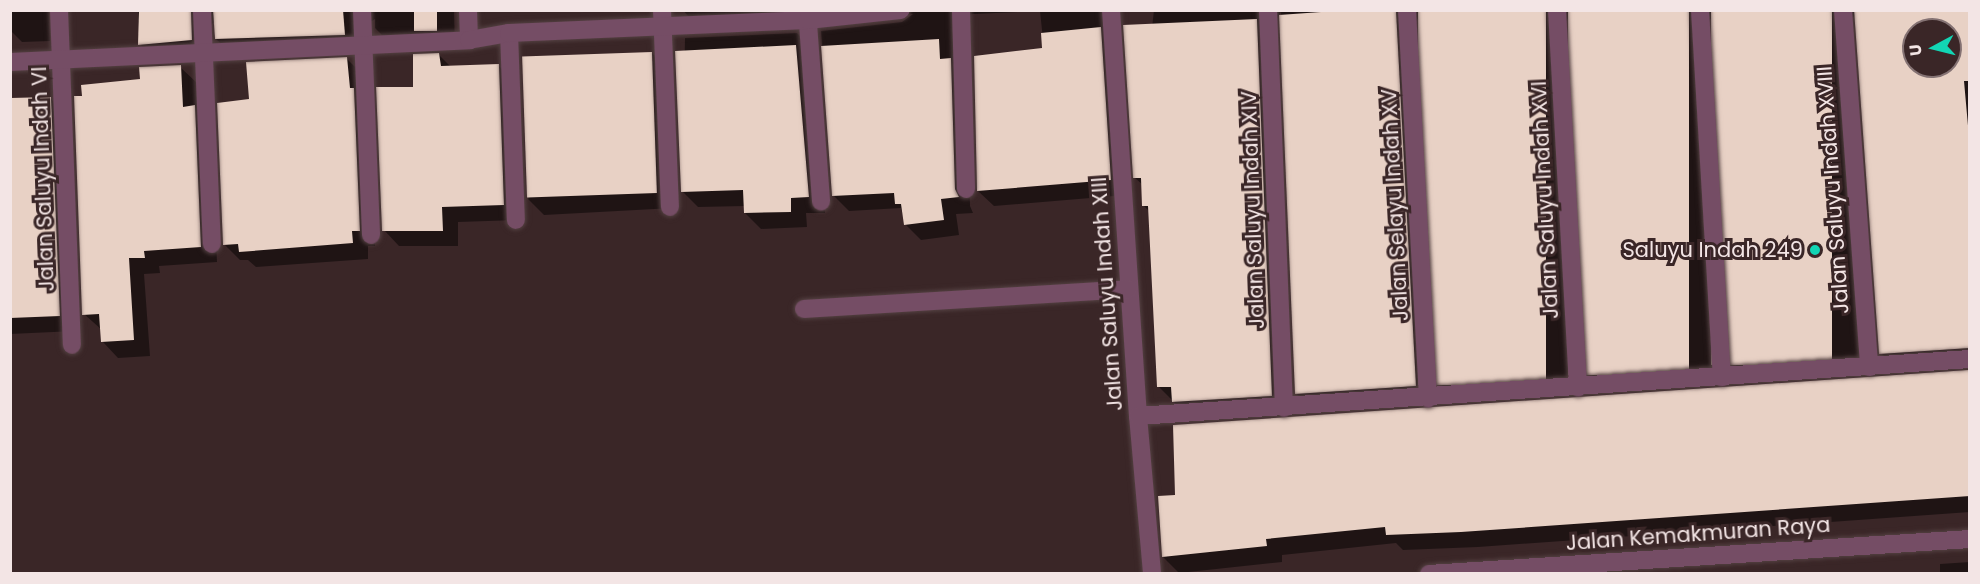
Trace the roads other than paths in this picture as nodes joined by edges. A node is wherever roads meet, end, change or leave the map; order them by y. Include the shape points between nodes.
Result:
1 (59, 10) edge
2 (202, 10) edge
3 (362, 10) edge
4 (468, 10) edge
5 (900, 10) edge
6 (961, 10) edge
7 (1111, 10) edge
8 (1268, 10) edge
9 (1407, 10) edge
10 (1557, 10) edge
11 (1700, 10) edge
12 (1843, 10) edge
13 (808, 15) edge
14 (662, 18) edge
15 (509, 33) junction
16 (469, 40) junction
17 (363, 42) junction
18 (204, 51) junction
19 (60, 58) junction
20 (10, 62) edge
21 (966, 189) dead end
22 (820, 201) dead end
23 (670, 207) dead end
24 (516, 220) dead end
25 (371, 235) dead end
26 (212, 244) dead end
27 (1128, 289) junction
28 (804, 309) dead end
29 (72, 345) dead end
30 (1970, 359) edge
31 (1869, 367) junction
32 (1722, 377) junction
33 (1578, 387) junction
34 (1428, 398) junction
35 (1284, 408) junction
36 (1138, 416) junction
37 (1970, 539) edge
38 (1152, 573) edge
39 (1429, 573) edge

1 - 19 street, Jalan Saluyu Indah VI
2 - 18 street
3 - 17 street
4 - 16 street
5 - 13 street
6 - 21 street
7 - 27 street, Jalan Saluyu Indah XIII
8 - 35 street, Jalan Saluyu Indah XIV
9 - 34 street, Jalan Selayu Indah XV
10 - 33 street, Jalan Saluyu Indah XVI
11 - 32 street
12 - 31 street, Jalan Saluyu Indah XVIII
13 - 14 street
13 - 22 street
14 - 15 street
14 - 23 street
15 - 16 street
15 - 24 street
16 - 17 street
17 - 18 street
17 - 25 street
18 - 19 street
18 - 26 street
19 - 20 street
19 - 29 street, Jalan Saluyu Indah VI
27 - 28 street
27 - 36 street, Jalan Saluyu Indah XIII
30 - 31 street
31 - 32 street
32 - 33 street
33 - 34 street
34 - 35 street
35 - 36 street
36 - 38 street, Jalan Saluyu Indah XIII
37 - 39 street, Jalan Kemakmuran Raya

